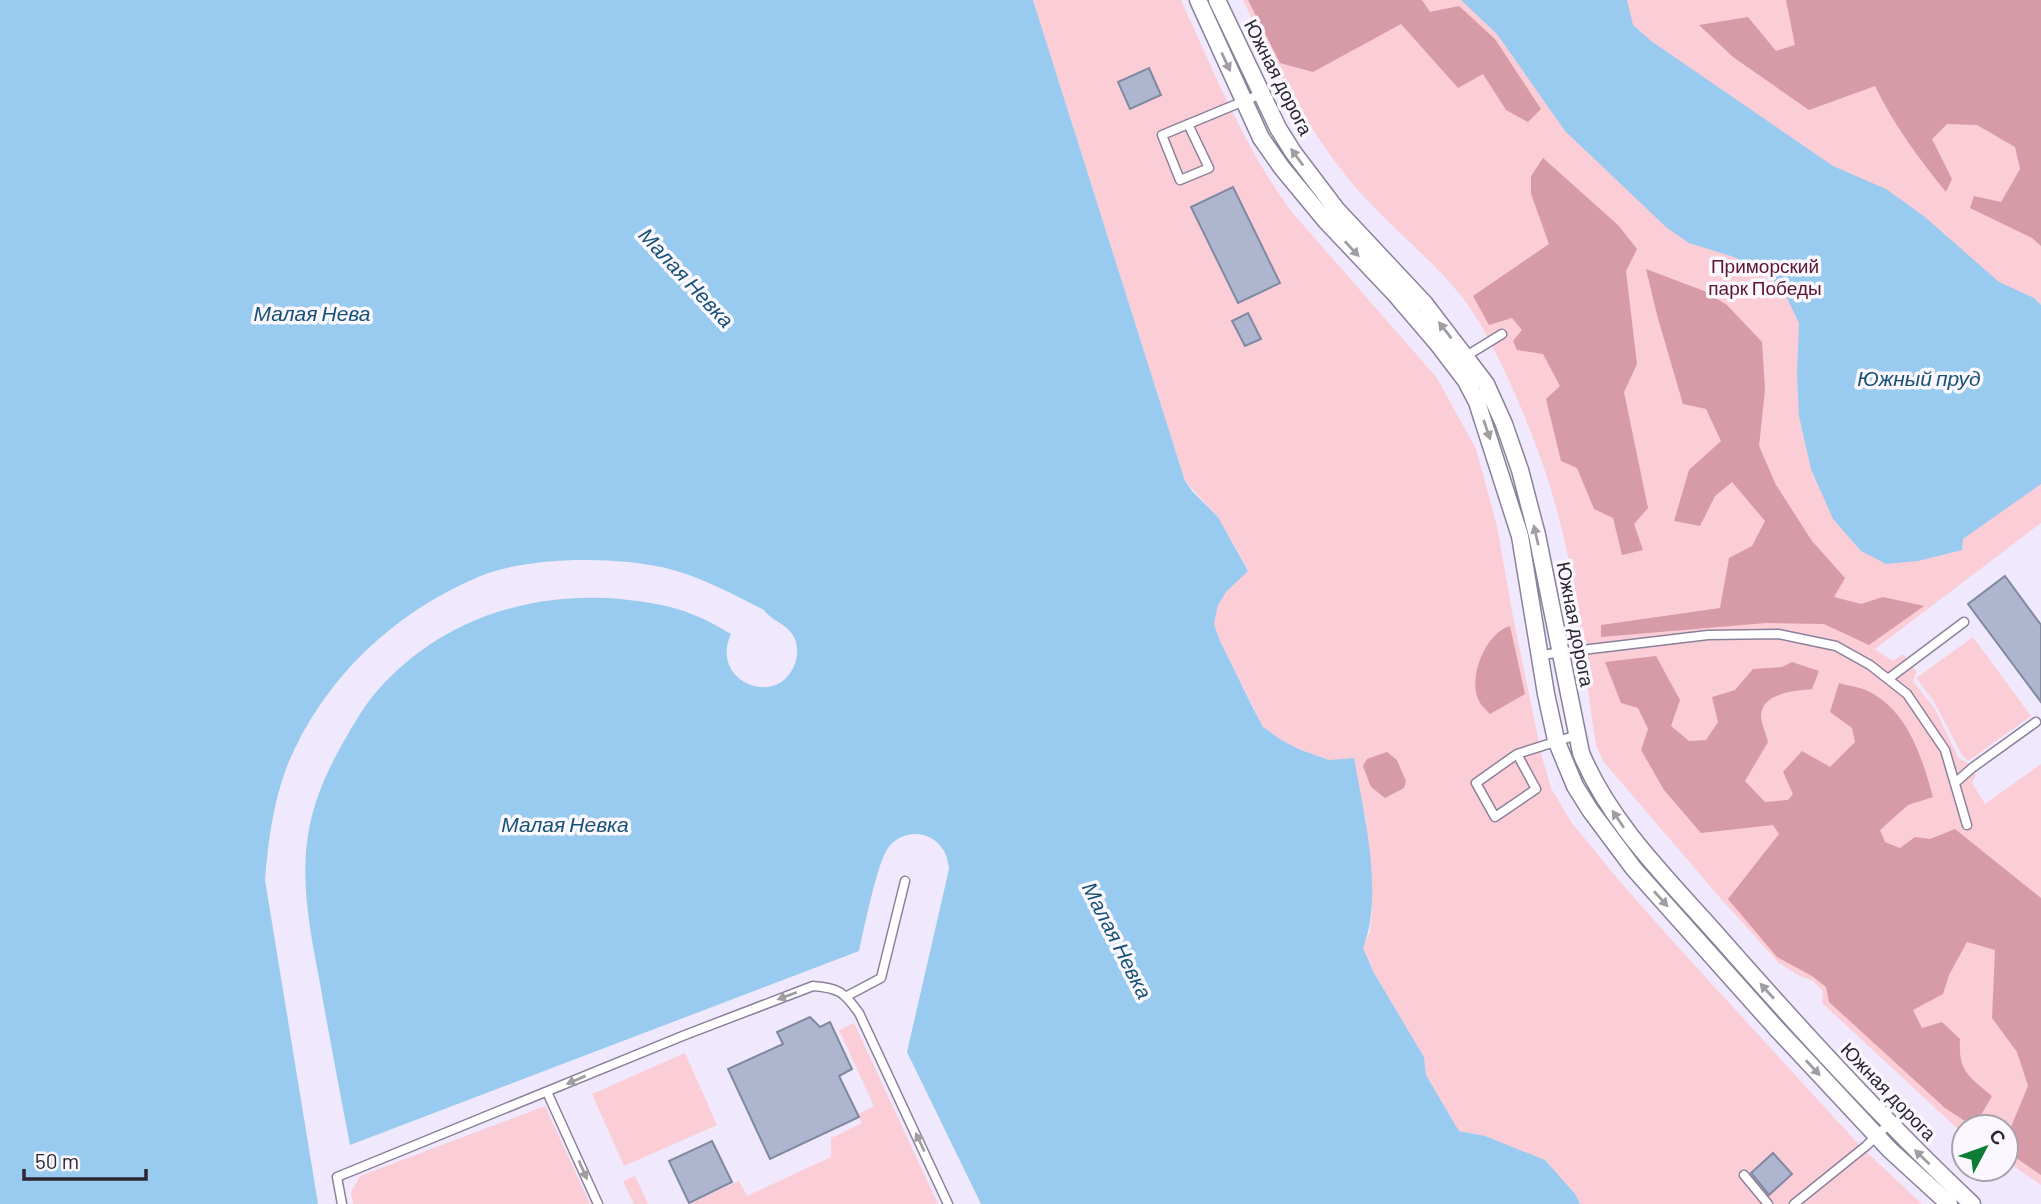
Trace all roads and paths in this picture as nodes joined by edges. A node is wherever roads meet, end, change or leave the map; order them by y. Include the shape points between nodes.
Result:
1 (1198, 0) edge
2 (1217, 0) edge
3 (1261, 94) junction
4 (1244, 101) junction
5 (1188, 124) junction
6 (1313, 179) junction
7 (1300, 190) junction
8 (1502, 334) dead end
9 (1460, 360) junction
10 (1964, 622) dead end
11 (1560, 653) junction
12 (1539, 655) junction
13 (1888, 679) junction
14 (2036, 722) dead end
15 (1577, 735) junction
16 (1556, 740) junction
17 (1517, 754) junction
18 (1955, 783) junction
19 (1967, 825) dead end
20 (905, 881) dead end
21 (847, 996) junction
22 (547, 1092) junction
23 (1890, 1123) junction
24 (1877, 1136) junction
25 (1744, 1175) dead end
26 (1964, 1202) edge
27 (342, 1204) edge
28 (598, 1204) edge
29 (948, 1204) edge
30 (1768, 1204) edge
31 (1794, 1204) edge
32 (1949, 1204) edge

1 -> 4 street, Южная дорога
2 - 3 street, Южная дорога
3 - 4 lane
6 -> 3 street, Южная дорога
4 - 5 lane
4 - 7 street, Южная дорога via 1261,138
5 - 5 lane via 1161,135 1180,180 1209,168
6 - 7 lane
9 -> 6 street, Южная дорога via 1425,304
7 -> 9 street, Южная дорога
8 - 9 lane
11 -> 9 street, Южная дорога via 1520,470 1486,384
9 -> 12 street, Южная дорога via 1520,536
10 - 13 lane
11 - 12 lane
11 - 13 lane via 1708,635 1778,634 1836,646
11 - 15 street, Южная дорога
12 - 16 street, Южная дорога
13 - 18 lane via 1907,694 1945,750
14 - 18 lane
15 - 16 lane
23 -> 15 street, Южная дорога via 1634,841 1592,779
16 - 17 lane
16 -> 24 street, Южная дорога via 1575,786 1634,869
17 - 17 lane via 1476,783 1495,817 1536,789
18 - 19 lane
20 - 21 lane via 881,978
21 -> 22 lane via 833,988 813,986
29 -> 21 lane
22 - 27 lane via 337,1177
22 -> 28 lane
23 - 24 lane
26 -> 23 street, Южная дорога
24 - 31 lane
24 - 32 street, Южная дорога
25 - 30 lane

